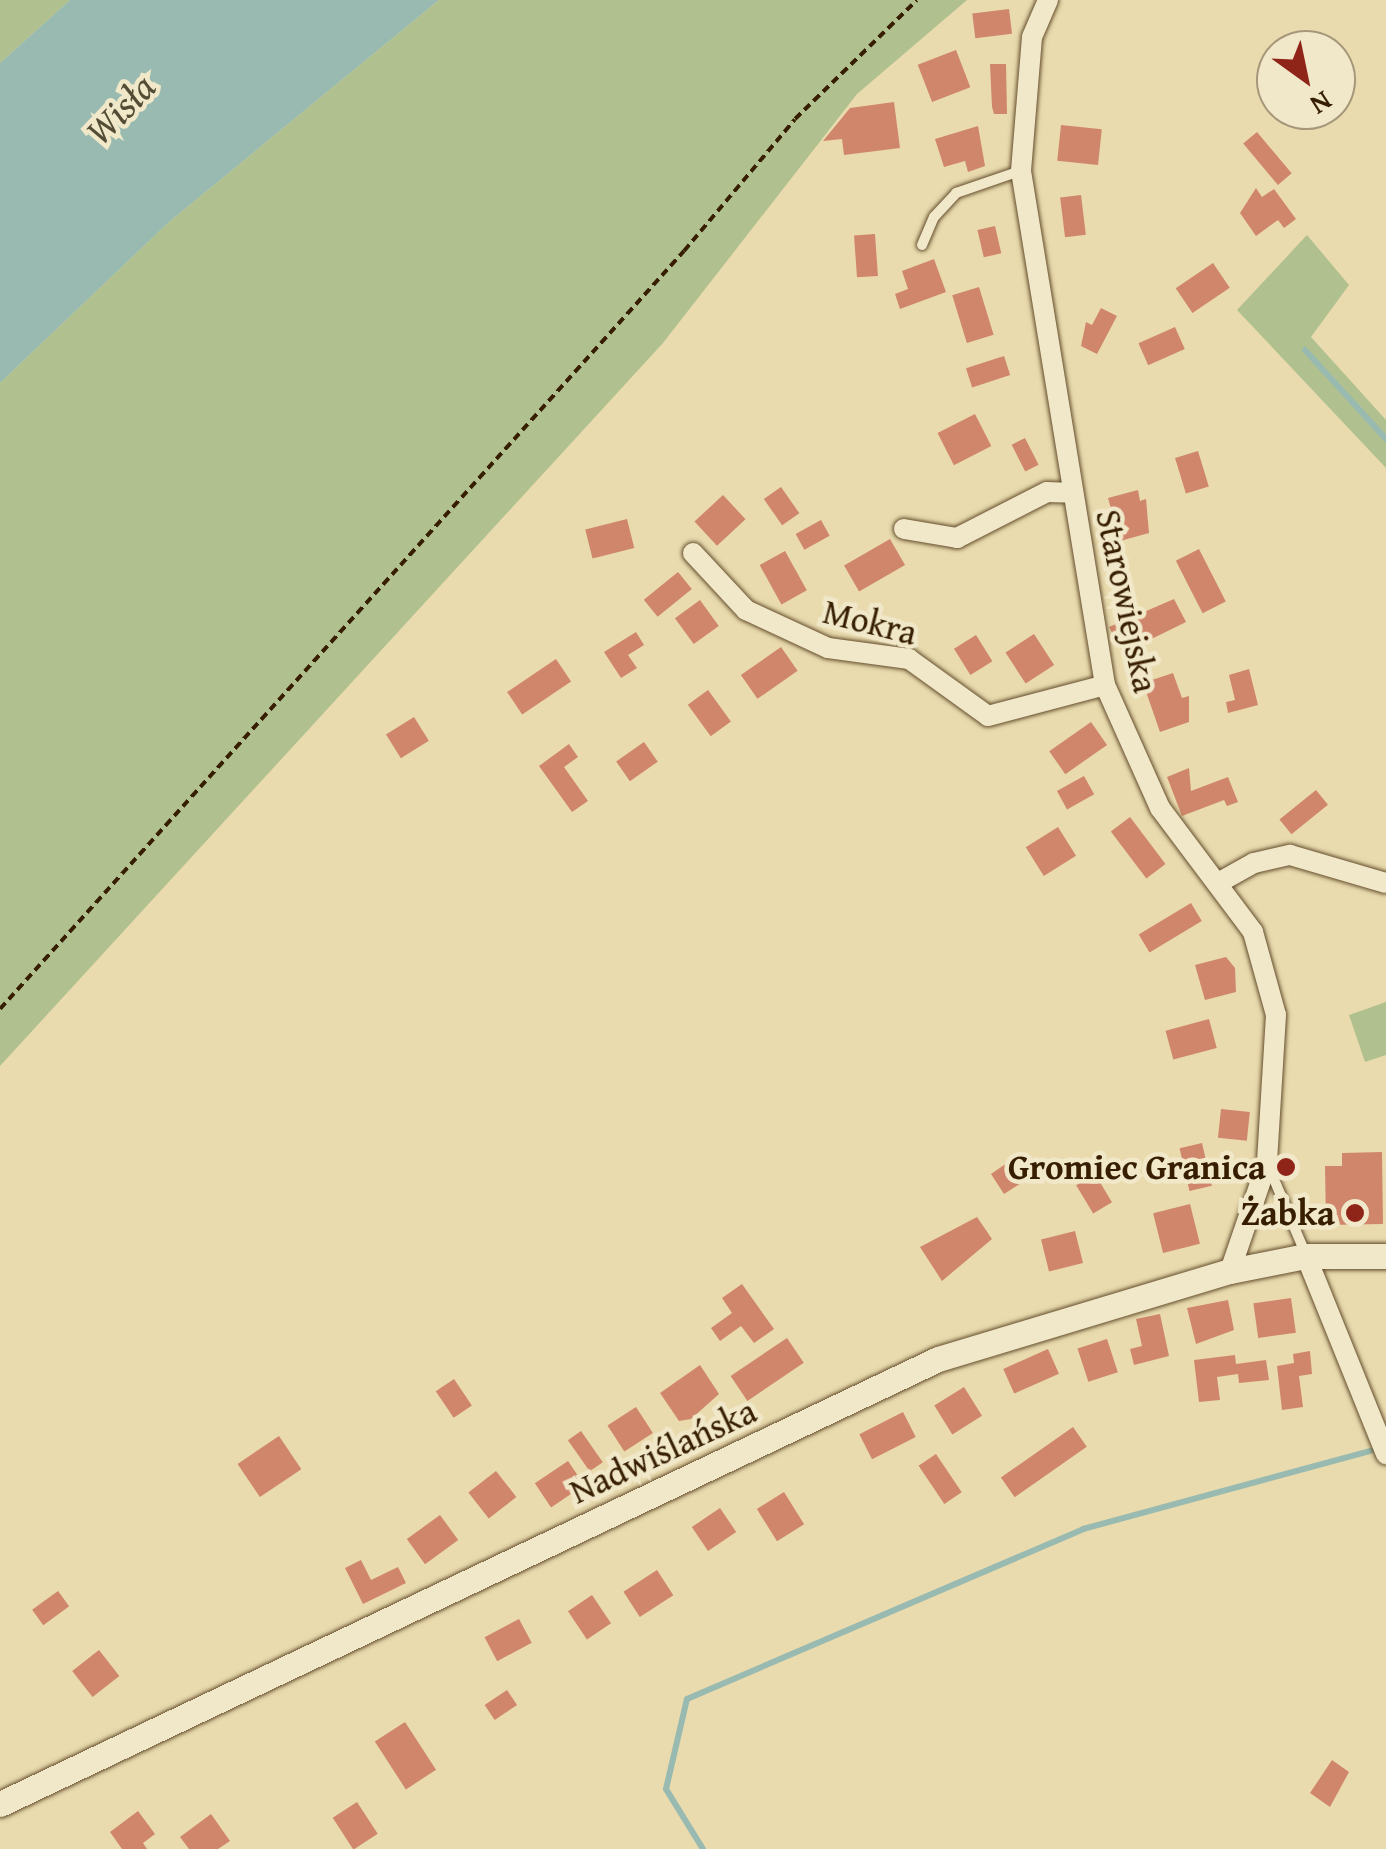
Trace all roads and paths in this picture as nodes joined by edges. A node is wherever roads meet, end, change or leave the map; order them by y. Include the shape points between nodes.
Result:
1 (918, 0) edge
2 (1048, 0) edge
3 (1021, 171) junction
4 (922, 245) dead end
5 (1072, 493) junction
6 (904, 529) dead end
7 (693, 553) dead end
8 (1105, 685) junction
9 (1218, 883) junction
10 (1386, 884) edge
11 (0, 1010) edge
12 (1267, 1163) junction
13 (1306, 1256) junction
14 (1386, 1256) edge
15 (1230, 1272) junction
16 (1386, 1454) edge
17 (0, 1804) edge

1 - 11 path via 795,119 684,252
2 - 3 street, Starowiejska via 1032,37
3 - 4 lane via 956,193 934,217
3 - 5 street, Starowiejska
5 - 6 street, Starowiejska via 1047,492 956,538
5 - 8 street, Starowiejska
7 - 8 street, Mokra via 746,610 828,648 909,659 988,716
8 - 9 street, Starowiejska via 1160,808
9 - 10 street via 1254,863 1290,855
9 - 12 street, Starowiejska via 1254,932 1276,1015
12 - 13 lane
12 - 15 street, Starowiejska
13 - 14 street, Nadwiślańska
13 - 15 street, Nadwiślańska
13 - 16 street
15 - 17 street, Nadwiślańska via 938,1359

